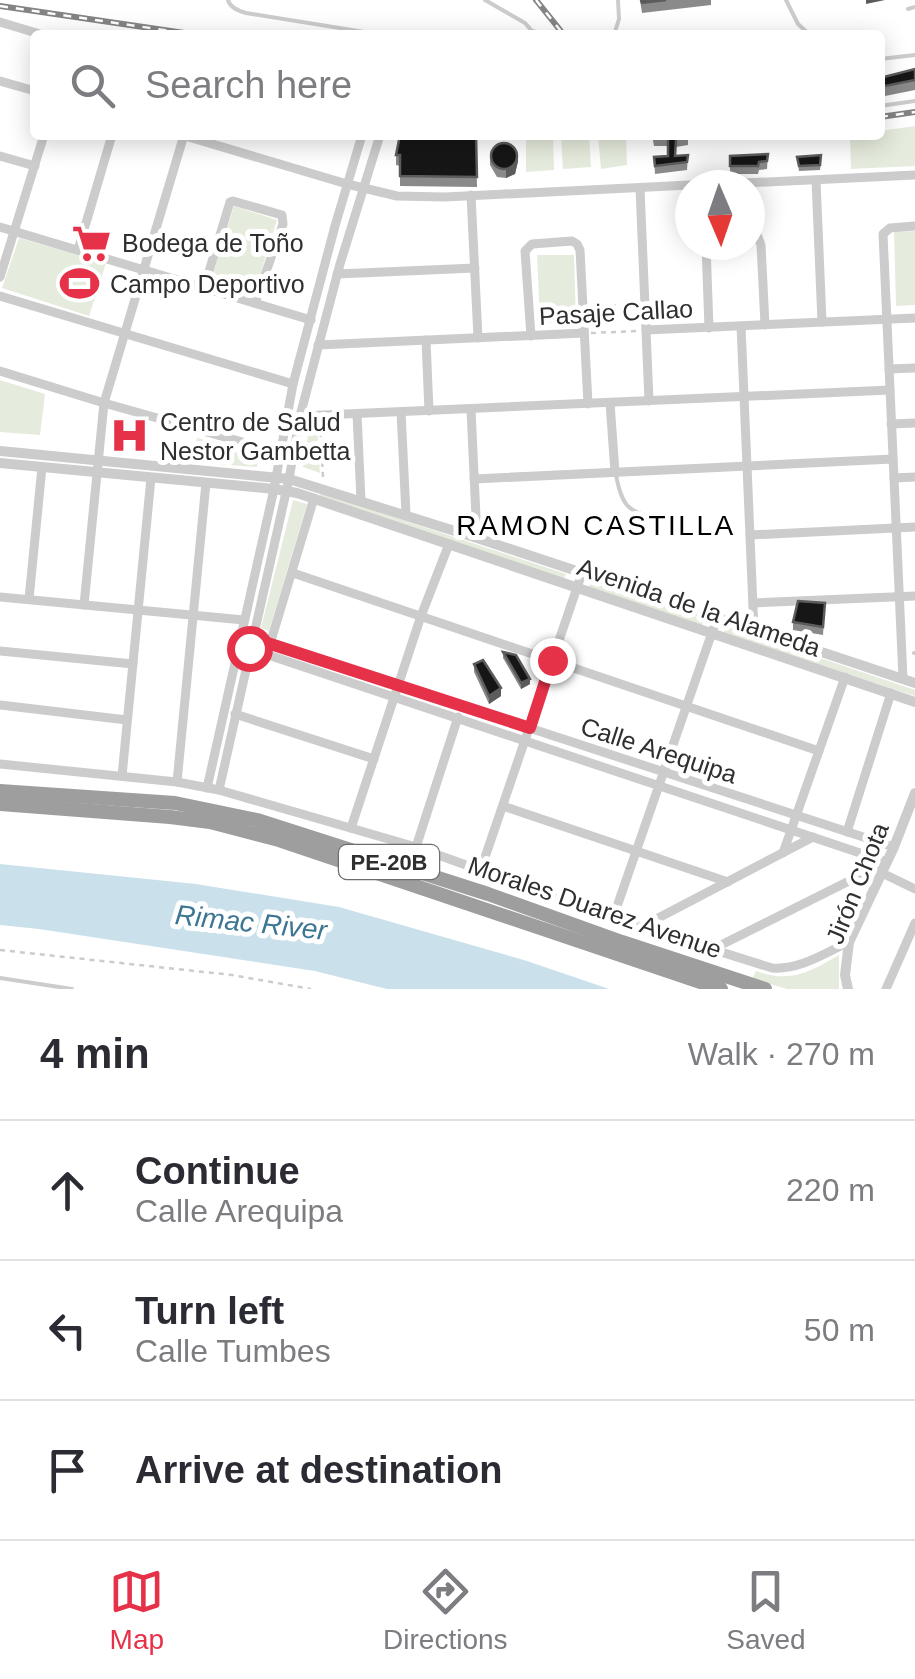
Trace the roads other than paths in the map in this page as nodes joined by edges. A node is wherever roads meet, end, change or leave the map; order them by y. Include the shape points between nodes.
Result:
1 (228, 0) edge
2 (485, 0) edge
3 (618, 0) edge
4 (786, 0) edge
5 (915, 8) edge
6 (908, 9) dead end
7 (0, 22) edge
8 (351, 30) edge
9 (530, 30) edge
10 (616, 30) edge
11 (805, 30) edge
12 (30, 31) edge
13 (915, 55) edge
14 (885, 59) edge
15 (0, 81) edge
16 (30, 90) edge
17 (915, 101) edge
18 (885, 105) edge
19 (43, 140) edge
20 (111, 140) edge
21 (183, 140) edge
22 (201, 140) edge
23 (360, 140) edge
24 (378, 140) edge
25 (0, 156) edge
26 (35, 166) junction
27 (915, 175) edge
28 (816, 180) junction
29 (765, 182) edge
30 (347, 184) junction
31 (675, 187) edge
32 (362, 188) junction
33 (640, 188) junction
34 (471, 196) junction
35 (0, 226) edge
36 (915, 226) edge
37 (14, 231) junction
38 (78, 250) junction
39 (707, 260) edge
40 (761, 260) edge
41 (475, 268) junction
42 (145, 270) junction
43 (337, 274) junction
44 (0, 277) edge
45 (204, 288) junction
46 (0, 296) edge
47 (256, 304) junction
48 (915, 318) edge
49 (310, 320) junction
50 (886, 320) junction
51 (822, 322) junction
52 (324, 324) junction
53 (764, 325) junction
54 (740, 326) junction
55 (709, 328) junction
56 (646, 330) junction
57 (584, 333) junction
58 (126, 334) junction
59 (531, 336) junction
60 (478, 338) junction
61 (426, 340) junction
62 (318, 345) junction
63 (915, 368) edge
64 (889, 370) junction
65 (0, 371) edge
66 (292, 384) junction
67 (890, 390) junction
68 (744, 397) junction
69 (649, 401) junction
70 (104, 403) junction
71 (610, 403) junction
72 (588, 404) junction
73 (471, 410) junction
74 (429, 411) junction
75 (401, 412) junction
76 (357, 414) junction
77 (300, 416) junction
78 (915, 423) edge
79 (891, 424) junction
80 (0, 450) edge
81 (281, 453) junction
82 (294, 455) junction
83 (98, 459) junction
84 (893, 460) junction
85 (0, 464) edge
86 (747, 466) junction
87 (42, 467) junction
88 (97, 472) junction
89 (615, 472) junction
90 (276, 476) junction
91 (915, 477) edge
92 (151, 478) junction
93 (894, 478) junction
94 (289, 479) junction
95 (474, 479) junction
96 (206, 483) junction
97 (280, 490) junction
98 (314, 498) junction
99 (361, 500) junction
100 (406, 514) junction
101 (666, 520) dead end
102 (915, 527) edge
103 (896, 528) junction
104 (750, 535) junction
105 (477, 538) junction
106 (448, 544) junction
107 (293, 573) junction
108 (582, 574) junction
109 (578, 587) junction
110 (0, 596) edge
111 (899, 596) junction
112 (915, 596) edge
113 (29, 600) junction
114 (753, 604) junction
115 (84, 605) junction
116 (138, 610) junction
117 (193, 615) junction
118 (421, 616) junction
119 (717, 618) junction
120 (244, 620) junction
121 (754, 630) junction
122 (712, 632) junction
123 (245, 641) junction
124 (270, 644) junction
125 (0, 652) edge
126 (552, 660) junction
127 (133, 664) junction
128 (844, 677) junction
129 (903, 678) junction
130 (915, 683) edge
131 (398, 686) junction
132 (892, 693) junction
133 (394, 697) junction
134 (915, 702) edge
135 (0, 705) edge
136 (462, 706) junction
137 (686, 706) junction
138 (235, 714) junction
139 (458, 718) junction
140 (127, 720) junction
141 (530, 728) junction
142 (525, 741) junction
143 (819, 751) junction
144 (374, 759) junction
145 (0, 764) edge
146 (664, 772) junction
147 (122, 776) junction
148 (177, 782) junction
149 (659, 786) junction
150 (207, 788) junction
151 (219, 790) junction
152 (0, 791) edge
153 (915, 793) edge
154 (0, 804) edge
155 (503, 806) junction
156 (798, 816) junction
157 (351, 828) junction
158 (792, 830) junction
159 (848, 832) junction
160 (813, 838) junction
161 (416, 847) junction
162 (894, 847) junction
163 (637, 850) junction
164 (784, 854) junction
165 (884, 868) junction
166 (481, 870) junction
167 (728, 882) junction
168 (915, 889) edge
169 (613, 918) junction
170 (915, 923) edge
171 (641, 927) junction
172 (849, 942) junction
173 (713, 949) junction
174 (0, 978) edge
175 (848, 988) edge
176 (72, 989) edge
177 (721, 989) edge
178 (766, 989) edge
179 (861, 989) edge
180 (886, 989) edge

1 - 8 lane via 246,13
2 - 9 lane
3 - 10 lane
4 - 11 lane
5 - 6 lane
7 - 12 street
13 - 14 lane
15 - 16 street
17 - 18 lane
19 - 26 street
20 - 38 street
21 - 42 street
22 - 30 street
23 - 30 street
24 - 32 street
25 - 26 street
26 - 37 street
27 - 28 street
28 - 29 street
28 - 51 street
30 - 32 street
30 - 49 street
31 - 33 street
32 - 34 street via 396,196
32 - 43 street
33 - 34 street
33 - 56 street
34 - 41 street
35 - 37 street
36 - 50 street via 882,234
37 - 38 street
37 - 44 street
38 - 42 street
39 - 55 street
40 - 53 street
41 - 43 street
41 - 60 street
42 - 45 street
42 - 58 street
43 - 52 street
45 - 47 street
45 - 47 street via 230,202 282,214
46 - 58 street
47 - 49 street
48 - 50 street, Pasaje Callao
49 - 52 street
49 - 66 street
50 - 51 street, Pasaje Callao
50 - 64 street
51 - 53 street, Pasaje Callao
52 - 62 street
53 - 54 street, Pasaje Callao
54 - 55 street, Pasaje Callao
54 - 68 street
55 - 56 street, Pasaje Callao
56 - 69 street
57 - 59 street, Pasaje Callao
57 - 59 street via 577,244 532,244 526,251
57 - 72 street
58 - 66 street
58 - 70 street
59 - 60 street, Pasaje Callao
60 - 61 street, Pasaje Callao
61 - 62 street, Pasaje Callao
61 - 74 street
62 - 77 street
63 - 64 street
64 - 67 street
65 - 70 street
66 - 81 street
67 - 68 street
67 - 79 street
68 - 69 street
68 - 86 street
69 - 71 street
70 - 81 street
70 - 83 street
71 - 72 street
71 - 89 street
72 - 73 street
73 - 74 street
73 - 95 street
74 - 75 street
75 - 76 street
75 - 100 street
76 - 77 street
76 - 99 street
77 - 82 street
78 - 79 street
79 - 84 street
80 - 83 street, Avenida de la Alameda
81 - 82 street
81 - 90 street
82 - 94 street
83 - 88 street
83 - 90 street, Avenida de la Alameda
84 - 86 street
84 - 93 street
85 - 87 street, Avenida de la Alameda
86 - 89 street
86 - 104 street
87 - 88 street, Avenida de la Alameda
87 - 113 street
88 - 92 street, Avenida de la Alameda
88 - 115 street
89 - 95 street
89 - 101 lane via 627,506
90 - 94 street, Avenida de la Alameda
90 - 97 street
91 - 93 street
92 - 96 street, Avenida de la Alameda
92 - 116 street
93 - 103 street
94 - 97 street
94 - 99 street, Avenida de la Alameda
95 - 105 street
96 - 97 street, Avenida de la Alameda
96 - 117 street
97 - 98 street, Avenida de la Alameda
97 - 120 street
97 - 123 street
98 - 106 street, Avenida de la Alameda
98 - 107 street
99 - 100 street, Avenida de la Alameda
100 - 105 street, Avenida de la Alameda
102 - 103 street
103 - 104 street
103 - 111 street
104 - 114 street
105 - 108 street, Avenida de la Alameda
106 - 109 street, Avenida de la Alameda
106 - 118 street
107 - 118 street
107 - 124 street
108 - 109 street
108 - 119 street, Avenida de la Alameda
109 - 122 street, Avenida de la Alameda
109 - 126 street
110 - 113 street
111 - 112 street
111 - 114 street
111 - 129 street
113 - 115 street
114 - 121 street
115 - 116 street
116 - 117 street
116 - 127 street
117 - 120 street
117 - 148 street
118 - 126 street
118 - 131 street
119 - 121 street, Avenida de la Alameda
119 - 122 street
120 - 123 street
121 - 129 street, Avenida de la Alameda
122 - 128 street, Avenida de la Alameda
122 - 137 street
123 - 124 street, Calle Arequipa
123 - 133 street, Calle Arequipa
123 - 138 street
123 - 150 street
124 - 131 street, Calle Arequipa
125 - 127 street
126 - 137 street
126 - 141 street
127 - 140 street
128 - 132 street, Avenida de la Alameda
128 - 143 street
129 - 130 street, Avenida de la Alameda
131 - 133 street
131 - 136 street, Calle Arequipa
132 - 134 street, Avenida de la Alameda
132 - 159 street
133 - 139 street, Calle Arequipa
133 - 144 street
135 - 140 street
136 - 139 street
136 - 141 street, Calle Arequipa
137 - 143 street
137 - 146 street
138 - 144 street
138 - 151 street
139 - 142 street, Calle Arequipa
139 - 161 street
140 - 147 street
141 - 142 street
141 - 146 street, Calle Arequipa
142 - 149 street, Calle Arequipa
142 - 155 street
143 - 156 street
144 - 157 street
145 - 147 street
146 - 149 street
146 - 156 street, Calle Arequipa
147 - 148 street
148 - 150 street
149 - 158 street, Calle Arequipa
149 - 163 street
150 - 151 street
151 - 157 street
152 - 178 highway, Morales Duarez Avenue / PE-20B via 175,804 256,820
153 - 162 street, Jirón Chota
154 - 177 highway, Morales Duarez Avenue / PE-20B via 210,822
155 - 163 street
155 - 166 street
156 - 158 street
156 - 159 street, Calle Arequipa
157 - 161 street
158 - 160 street, Calle Arequipa
158 - 164 street
159 - 162 street, Calle Arequipa
160 - 164 street
160 - 165 street, Calle Arequipa
161 - 166 street
162 - 165 street, Jirón Chota
163 - 167 street
163 - 169 street
164 - 167 street
165 - 168 street, Calle Arequipa
165 - 172 street, Jirón Chota
165 - 173 street
166 - 169 street
167 - 171 street
169 - 171 street
170 - 180 street
171 - 173 street
172 - 173 street via 781,968
172 - 175 street, Jirón Chota
174 - 176 lane
175 - 179 street

